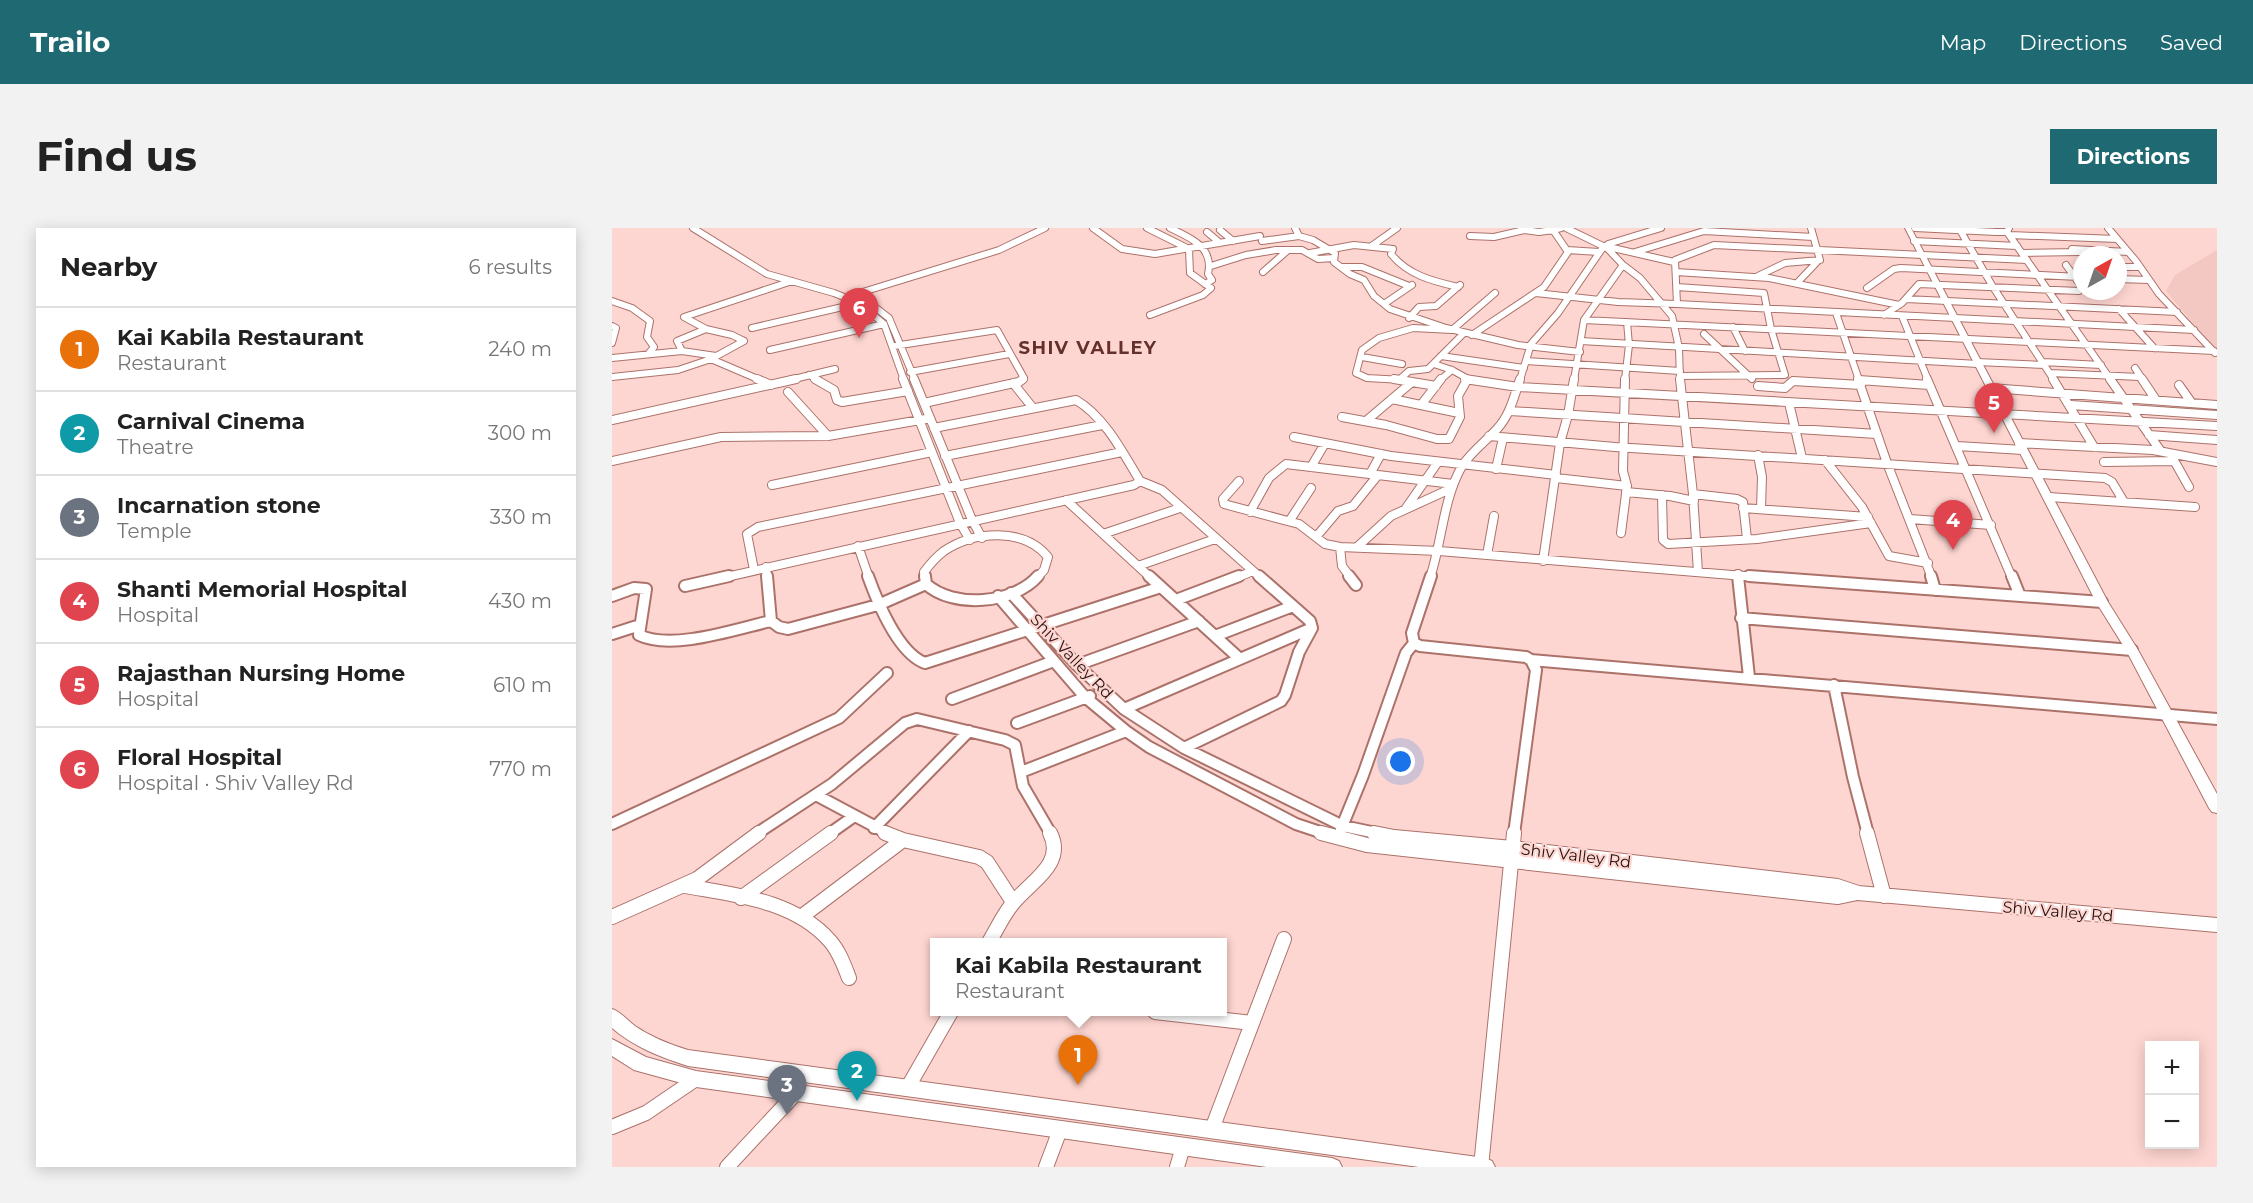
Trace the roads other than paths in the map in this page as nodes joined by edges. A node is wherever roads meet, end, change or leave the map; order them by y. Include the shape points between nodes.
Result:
1 (693, 228) edge
2 (703, 228) edge
3 (1045, 228) edge
4 (1093, 228) edge
5 (1147, 228) edge
6 (1170, 228) edge
7 (1295, 228) edge
8 (1397, 228) edge
9 (1561, 228) edge
10 (1566, 228) edge
11 (1661, 228) edge
12 (1811, 228) edge
13 (1908, 228) edge
14 (1916, 228) edge
15 (2108, 228) edge
16 (1220, 230) dead end
17 (1253, 230) dead end
18 (1552, 230) junction
19 (1960, 230) junction
20 (1745, 231) edge
21 (1207, 232) dead end
22 (2009, 232) edge
23 (1299, 236) junction
24 (1470, 236) dead end
25 (2036, 236) junction
26 (1813, 237) junction
27 (2117, 239) junction
28 (1233, 241) junction
29 (1914, 241) junction
30 (1220, 243) junction
31 (1263, 244) junction
32 (1967, 244) junction
33 (1371, 246) junction
34 (1598, 246) junction
35 (2017, 246) junction
36 (1752, 247) junction
37 (1205, 248) junction
38 (1329, 249) junction
39 (1566, 249) junction
40 (2072, 249) joint
41 (1585, 250) junction
42 (1816, 250) junction
43 (1190, 251) junction
44 (1287, 251) junction
45 (1635, 252) junction
46 (2128, 252) junction
47 (1310, 253) junction
48 (2073, 254) edge
49 (1921, 255) junction
50 (2025, 256) junction
51 (1975, 257) junction
52 (1334, 258) junction
53 (1818, 261) junction
54 (1674, 262) junction
55 (1623, 265) junction
56 (2066, 265) dead end
57 (1211, 266) junction
58 (1343, 267) junction
59 (2127, 267) edge
60 (2140, 267) junction
61 (1929, 269) junction
62 (1263, 272) dead end
63 (1676, 272) junction
64 (1984, 272) junction
65 (2037, 274) junction
66 (1758, 276) junction
67 (2073, 276) edge
68 (2073, 277) edge
69 (1384, 278) junction
70 (1769, 278) junction
71 (2127, 279) edge
72 (1427, 280) junction
73 (2149, 280) junction
74 (792, 281) junction
75 (1366, 282) junction
76 (1798, 282) dead end
77 (1205, 284) junction
78 (1936, 285) junction
79 (1409, 286) junction
80 (1677, 287) junction
81 (1993, 287) junction
82 (1867, 288) dead end
83 (2048, 290) junction
84 (1749, 291) junction
85 (2073, 291) edge
86 (1495, 293) dead end
87 (1536, 293) junction
88 (853, 295) junction
89 (1569, 297) junction
90 (1906, 299) junction
91 (1599, 300) junction
92 (612, 301) edge
93 (1945, 301) junction
94 (863, 302) junction
95 (1384, 304) junction
96 (1677, 304) junction
97 (2003, 304) junction
98 (1663, 305) junction
99 (1899, 305) junction
100 (2059, 306) junction
101 (1768, 308) junction
102 (2119, 309) junction
103 (2177, 312) junction
104 (1836, 313) junction
105 (1149, 315) dead end
106 (1412, 315) junction
107 (1883, 315) junction
108 (1902, 316) junction
109 (1954, 319) junction
110 (1584, 320) junction
111 (2016, 321) junction
112 (1627, 322) junction
113 (2071, 323) junction
114 (884, 324) junction
115 (1674, 324) junction
116 (612, 326) edge
117 (1733, 327) junction
118 (2135, 327) junction
119 (752, 328) dead end
120 (1771, 329) junction
121 (706, 330) junction
122 (1452, 330) junction
123 (2194, 330) junction
124 (1395, 332) junction
125 (1464, 333) junction
126 (1843, 333) junction
127 (1704, 334) dead end
128 (1473, 335) junction
129 (1908, 335) junction
130 (1965, 338) junction
131 (1581, 341) junction
132 (2029, 341) junction
133 (612, 343) edge
134 (2085, 343) junction
135 (900, 345) junction
136 (1629, 345) junction
137 (891, 346) junction
138 (1530, 348) junction
139 (1679, 348) junction
140 (2154, 348) junction
141 (770, 350) dead end
142 (682, 351) junction
143 (1721, 351) junction
144 (1745, 351) junction
145 (1580, 352) junction
146 (1779, 352) junction
147 (648, 353) junction
148 (2215, 353) edge
149 (1009, 354) junction
150 (1441, 356) junction
151 (714, 357) junction
152 (1362, 357) junction
153 (1851, 357) junction
154 (612, 358) edge
155 (1918, 361) junction
156 (1977, 363) junction
157 (1402, 364) dead end
158 (1434, 364) junction
159 (1525, 364) junction
160 (2044, 364) junction
161 (1576, 365) junction
162 (2101, 365) junction
163 (1625, 367) junction
164 (2135, 368) dead end
165 (835, 369) dead end
166 (1452, 370) junction
167 (910, 372) junction
168 (1680, 373) junction
169 (2050, 373) junction
170 (809, 375) junction
171 (2107, 375) junction
172 (612, 377) edge
173 (1750, 377) junction
174 (2140, 377) junction
175 (1400, 380) junction
176 (1467, 380) junction
177 (1412, 382) junction
178 (1860, 382) junction
179 (1013, 383) junction
180 (772, 385) junction
181 (1929, 385) junction
182 (2179, 385) dead end
183 (1436, 386) junction
184 (1758, 386) junction
185 (1518, 387) junction
186 (1990, 388) junction
187 (908, 391) junction
188 (1572, 391) junction
189 (788, 392) dead end
190 (2062, 392) junction
191 (1625, 393) junction
192 (1680, 396) junction
193 (2123, 397) junction
194 (1392, 399) junction
195 (2156, 400) junction
196 (924, 402) junction
197 (1772, 402) junction
198 (2191, 402) junction
199 (1789, 403) junction
200 (1421, 405) junction
201 (2071, 405) junction
202 (2217, 405) edge
203 (1868, 407) junction
204 (1033, 408) junction
205 (2131, 409) junction
206 (1510, 411) junction
207 (1942, 412) junction
208 (2184, 412) junction
209 (1459, 413) junction
210 (1568, 415) junction
211 (2217, 415) edge
212 (2005, 416) junction
213 (1342, 417) dead end
214 (930, 418) junction
215 (1625, 419) junction
216 (612, 420) edge
217 (919, 420) junction
218 (2079, 420) junction
219 (1366, 421) junction
220 (2140, 422) junction
221 (1684, 423) junction
222 (1102, 425) junction
223 (2194, 425) junction
224 (2217, 426) edge
225 (934, 428) junction
226 (1796, 429) junction
227 (1877, 434) junction
228 (2149, 435) junction
229 (828, 436) junction
230 (1489, 436) junction
231 (1294, 437) dead end
232 (1503, 438) junction
233 (2204, 439) junction
234 (2217, 440) edge
235 (1560, 443) junction
236 (1324, 445) junction
237 (1957, 446) junction
238 (2021, 446) junction
239 (1625, 447) junction
240 (2094, 447) junction
241 (2132, 449) junction
242 (1687, 450) junction
243 (2164, 451) junction
244 (932, 452) junction
245 (1122, 452) junction
246 (1381, 454) junction
247 (945, 456) junction
248 (1758, 456) junction
249 (1802, 458) junction
250 (1824, 460) junction
251 (612, 461) edge
252 (2174, 461) junction
253 (1438, 462) junction
254 (2104, 462) dead end
255 (2141, 462) junction
256 (2217, 462) edge
257 (1887, 463) junction
258 (1463, 465) junction
259 (1311, 467) junction
260 (1496, 469) junction
261 (1967, 469) junction
262 (2036, 473) junction
263 (1374, 475) junction
264 (1556, 477) junction
265 (1140, 481) junction
266 (1239, 481) dead end
267 (1423, 481) junction
268 (772, 485) dead end
269 (958, 486) junction
270 (1452, 487) junction
271 (2188, 487) dead end
272 (946, 488) junction
273 (1311, 488) dead end
274 (1627, 489) junction
275 (1662, 495) junction
276 (1693, 497) junction
277 (2049, 497) junction
278 (1066, 500) junction
279 (2124, 502) junction
280 (2195, 507) dead end
281 (1180, 508) junction
282 (1406, 508) junction
283 (1743, 508) junction
284 (1761, 509) junction
285 (1250, 512) junction
286 (1494, 516) dead end
287 (1910, 519) junction
288 (972, 520) junction
289 (1290, 520) junction
290 (1869, 520) junction
291 (960, 523) junction
292 (1990, 525) junction
293 (1621, 533) dead end
294 (1103, 534) junction
295 (1316, 537) junction
296 (982, 538) junction
297 (1215, 539) junction
298 (1747, 539) junction
299 (970, 540) junction
300 (1696, 542) junction
301 (858, 546) junction
302 (1340, 547) junction
303 (1356, 548) junction
304 (1439, 551) junction
305 (1487, 555) junction
306 (1543, 561) junction
307 (1928, 563) junction
308 (1138, 566) junction
309 (766, 567) junction
310 (754, 570) junction
311 (1253, 571) junction
312 (1698, 572) junction
313 (1738, 574) junction
314 (926, 584) junction
315 (1356, 585) dead end
316 (685, 586) dead end
317 (1161, 587) junction
318 (1935, 590) junction
319 (1011, 592) junction
320 (612, 596) edge
321 (998, 596) junction
322 (2020, 596) junction
323 (1176, 600) junction
324 (2102, 602) junction
325 (878, 605) junction
326 (1293, 606) junction
327 (1741, 618) junction
328 (771, 621) junction
329 (1199, 621) junction
330 (1040, 624) junction
331 (640, 625) junction
332 (1312, 628) junction
333 (1026, 629) junction
334 (612, 634) edge
335 (1215, 636) junction
336 (1414, 643) junction
337 (2132, 650) junction
338 (1240, 659) junction
339 (1531, 660) junction
340 (1054, 661) junction
341 (1077, 665) junction
342 (887, 673) dead end
343 (1749, 677) junction
344 (1834, 685) junction
345 (1102, 691) junction
346 (1085, 697) junction
347 (952, 699) dead end
348 (1124, 709) junction
349 (2167, 715) junction
350 (2217, 719) edge
351 (1017, 723) dead end
352 (969, 731) junction
353 (1126, 731) junction
354 (1184, 748) junction
355 (1021, 772) junction
356 (816, 795) junction
357 (2217, 807) edge
358 (853, 817) junction
359 (612, 824) edge
360 (1343, 826) junction
361 (874, 828) junction
362 (1337, 838) junction
363 (903, 840) junction
364 (1512, 855) junction
365 (685, 886) junction
366 (1884, 896) junction
367 (741, 897) junction
368 (1013, 902) junction
369 (612, 917) edge
370 (801, 917) junction
371 (2217, 925) edge
372 (991, 938) edge
373 (1284, 939) dead end
374 (849, 978) dead end
375 (612, 1016) edge
376 (948, 1016) edge
377 (1195, 1016) edge
378 (1252, 1023) junction
379 (612, 1047) edge
380 (696, 1079) junction
381 (908, 1087) junction
382 (797, 1092) junction
383 (612, 1127) edge
384 (1212, 1129) junction
385 (1060, 1130) junction
386 (1183, 1147) junction
387 (1324, 1166) edge
388 (727, 1167) edge
389 (1046, 1167) edge
390 (1177, 1167) edge
391 (1482, 1167) edge

1 - 74 street via 756,269
2 - 88 street via 774,272
3 - 88 street via 999,250
4 - 43 street via 1128,250 1155,254
5 - 43 street
6 - 37 street
7 - 23 street
8 - 33 street
9 - 18 street
10 - 34 street
11 - 34 street
12 - 26 street
13 - 29 street
14 - 19 street
15 - 27 street
16 - 28 street
17 - 31 street
18 - 24 street
18 - 39 street
19 - 22 street
19 - 32 street
20 - 26 street
20 - 36 street
20 - 45 street via 1701,232
21 - 30 street
22 - 25 street
22 - 35 street
23 - 31 street
23 - 38 street
25 - 27 street
25 - 40 street
26 - 42 street
27 - 46 street
28 - 30 street
28 - 31 street
29 - 32 street
29 - 49 street
30 - 37 street
31 - 37 street
31 - 44 street
31 - 57 street
32 - 35 street
32 - 51 street
33 - 38 street
33 - 72 street via 1394,249 1391,254 1397,263
34 - 39 street
34 - 41 street
34 - 41 street
34 - 45 street
34 - 55 street
34 - 89 street
35 - 50 street
36 - 42 street
36 - 54 street via 1709,246 1677,257
37 - 43 street
37 - 57 street
38 - 47 street
38 - 52 street via 1336,254
39 - 41 street
39 - 87 street via 1549,282
40 - 46 street
42 - 49 street
42 - 53 street
43 - 77 street via 1189,272
44 - 47 street
44 - 62 street
45 - 54 street
46 - 60 street
47 - 52 street via 1316,259
48 - 50 street
49 - 51 street
49 - 61 street
50 - 51 street
50 - 65 street
51 - 64 street
52 - 58 street
53 - 66 street via 1785,263
53 - 76 street
54 - 63 street
55 - 91 street
55 - 98 street
56 - 67 street
57 - 77 street via 1208,274 1212,280
58 - 69 street via 1362,267
58 - 75 street
59 - 60 street
60 - 73 street
61 - 64 street
61 - 78 street
61 - 82 street via 1894,269
63 - 66 street
63 - 80 street
64 - 65 street
64 - 81 street
65 - 68 street
65 - 83 street
66 - 70 street
69 - 75 street
69 - 79 street
70 - 84 street
70 - 99 street
71 - 73 street
72 - 79 street
72 - 106 street via 1459,286 1438,305 1421,306
73 - 103 street
74 - 94 street
74 - 121 street via 684,317
75 - 95 street
77 - 105 street via 1210,288 1203,295
78 - 81 street
78 - 90 street via 1916,285
78 - 93 street
79 - 95 street
80 - 84 street
80 - 96 street
81 - 83 street
81 - 97 street
83 - 85 street
83 - 100 street
84 - 101 street via 1764,293
86 - 122 street
87 - 89 street
87 - 128 street
88 - 94 street
89 - 91 street
89 - 138 street
90 - 93 street
90 - 99 street
91 - 98 street
91 - 110 street
92 - 147 street via 648,318 646,337 654,347
93 - 97 street
93 - 109 street
94 - 114 street
94 - 119 street
94 - 135 street via 889,318
95 - 106 street
96 - 98 street
96 - 101 street
97 - 100 street
97 - 111 street
98 - 115 street
99 - 107 street
100 - 102 street
100 - 113 street
101 - 104 street
101 - 120 street
102 - 103 street
102 - 118 street
103 - 123 street
104 - 107 street
104 - 126 street
106 - 122 street
106 - 124 street
107 - 108 street
108 - 109 street
108 - 129 street
109 - 111 street
109 - 130 street
110 - 112 street
110 - 131 street
111 - 113 street
111 - 132 street
112 - 115 street
112 - 136 street
113 - 118 street
113 - 134 street
114 - 137 street
114 - 141 street
115 - 117 street
115 - 139 street
116 - 133 street via 616,328
117 - 120 street
117 - 144 street
118 - 123 street
118 - 140 street
120 - 126 street
120 - 146 street
121 - 142 street via 676,341
121 - 151 street via 744,341
122 - 124 street via 1418,328
122 - 125 street
123 - 148 street
124 - 152 street via 1364,348
125 - 128 street
125 - 150 street
126 - 129 street
126 - 153 street
127 - 143 street
128 - 138 street
129 - 130 street
129 - 155 street
130 - 132 street
130 - 156 street
131 - 136 street
131 - 145 street
132 - 134 street
132 - 160 street
134 - 140 street
134 - 162 street
135 - 137 street
135 - 149 street via 994,330 999,331
135 - 167 street
136 - 139 street
136 - 163 street
137 - 187 street
138 - 145 street
138 - 159 street
139 - 143 street
139 - 168 street
140 - 148 street
142 - 147 street
142 - 151 street
143 - 144 street
143 - 173 street
144 - 146 street
145 - 161 street
146 - 153 street
146 - 173 street via 1785,375
147 - 154 street
149 - 167 street
149 - 179 street via 1024,378
150 - 158 street
150 - 159 street
151 - 172 street via 678,370
151 - 180 street
152 - 157 street
152 - 175 street via 1356,369 1360,376
153 - 155 street
153 - 178 street
155 - 156 street
155 - 181 street
156 - 160 street
156 - 186 street
158 - 166 street
158 - 175 street via 1409,371
159 - 161 street
159 - 185 street
160 - 162 street
160 - 169 street
161 - 163 street
161 - 188 street
162 - 171 street
163 - 168 street
163 - 191 street
164 - 174 street
165 - 170 street
166 - 176 street
166 - 183 street
167 - 196 street
168 - 173 street
168 - 192 street
169 - 171 street
169 - 190 street
170 - 180 street
170 - 187 street via 834,390 837,400 842,402
171 - 174 street
171 - 193 street
173 - 184 street
174 - 195 street
175 - 177 street
176 - 185 street
176 - 209 street via 1458,396
177 - 183 street
177 - 194 street
178 - 181 street
178 - 184 street via 1794,381 1785,388
178 - 203 street
179 - 196 street
179 - 204 street
180 - 216 street
181 - 207 street
182 - 198 street
183 - 200 street
184 - 197 street
185 - 188 street
185 - 206 street
186 - 190 street
186 - 212 street
187 - 217 street
188 - 191 street
188 - 210 street
189 - 229 street
190 - 193 street
190 - 201 street
191 - 192 street
191 - 215 street
192 - 197 street
192 - 221 street
193 - 195 street
193 - 205 street
194 - 200 street
194 - 219 street
195 - 198 street
196 - 214 street
197 - 199 street
198 - 202 street
199 - 203 street
199 - 226 street
200 - 209 street
201 - 205 street
201 - 218 street
203 - 207 street
203 - 227 street
204 - 222 street via 1076,400
204 - 225 street
205 - 208 street
205 - 220 street
206 - 210 street
206 - 230 street
207 - 212 street
207 - 237 street
208 - 211 street
208 - 223 street
209 - 219 street via 1449,439
210 - 215 street
210 - 235 street
212 - 218 street
212 - 238 street
213 - 219 street
214 - 217 street
214 - 225 street
215 - 221 street
215 - 239 street
217 - 229 street
217 - 244 street
218 - 220 street
218 - 240 street
220 - 223 street
220 - 228 street
221 - 226 street
221 - 242 street
222 - 245 street
222 - 247 street
223 - 224 street
223 - 233 street
225 - 247 street
226 - 227 street
226 - 249 street
227 - 257 street
228 - 233 street
228 - 243 street
229 - 251 street via 721,437
230 - 232 street
230 - 258 street
231 - 236 street
232 - 235 street
232 - 260 street
233 - 234 street
235 - 239 street
235 - 264 street
236 - 246 street
236 - 259 street
237 - 238 street
237 - 261 street
238 - 240 street
238 - 262 street
239 - 242 street
239 - 274 street via 1623,471
240 - 241 street
241 - 243 street
241 - 255 street
242 - 248 street
242 - 276 street
243 - 252 street
243 - 256 street
244 - 268 street
244 - 272 street
245 - 265 street
245 - 269 street
246 - 253 street
246 - 263 street
247 - 269 street
248 - 249 street
248 - 284 street
249 - 250 street
250 - 257 street
250 - 290 street
252 - 255 street
252 - 271 street
253 - 258 street
253 - 267 street
254 - 255 street
257 - 261 street
257 - 287 street
258 - 260 street
258 - 270 street
259 - 263 street
259 - 285 street via 1280,466
260 - 264 street
261 - 262 street
261 - 292 street
262 - 277 street
262 - 279 street via 2105,477
263 - 267 street
263 - 295 street via 1353,506 1338,512
264 - 274 street
264 - 306 street
265 - 278 street
265 - 281 street via 1157,486
266 - 285 street via 1222,502
267 - 270 street
267 - 282 street
269 - 272 street
269 - 288 street
270 - 282 street
270 - 304 street
272 - 291 street
272 - 310 street via 752,529 747,534
273 - 289 street
274 - 275 street
274 - 293 street
275 - 276 street
275 - 300 street via 1665,542
276 - 283 street via 1737,499 1743,502
276 - 300 street
277 - 279 street
277 - 324 street
278 - 288 street
278 - 294 street
279 - 280 street
281 - 294 street
281 - 297 street
282 - 303 street via 1382,522
283 - 284 street
283 - 298 street
284 - 290 street
285 - 289 street
286 - 305 street
287 - 292 street
287 - 307 street
288 - 291 street
288 - 296 street
289 - 295 street
290 - 298 street
290 - 307 street via 1889,556
291 - 299 street
291 - 301 street
292 - 322 street
294 - 308 street
295 - 302 street
296 - 299 street
296 - 319 street via 1022,538 1039,544 1048,557 1043,572
297 - 308 street
297 - 311 street
298 - 300 street
299 - 314 street via 935,557 924,572
300 - 312 street
301 - 309 street
301 - 325 street
302 - 303 street
302 - 315 street via 1342,566
303 - 304 street
304 - 305 street
304 - 336 street via 1412,633
305 - 306 street
306 - 312 street
307 - 318 street
308 - 317 street
309 - 310 street
309 - 328 street
310 - 316 street
311 - 323 street
311 - 326 street
312 - 313 street
313 - 318 street
313 - 327 street
314 - 321 street via 937,593 959,599
314 - 325 street
317 - 323 street
317 - 330 street
318 - 322 street
319 - 321 street
319 - 330 street, Shiv Valley Rd
320 - 331 street via 634,588 646,589
321 - 333 street, Shiv Valley Rd
322 - 324 street
323 - 329 street
324 - 337 street
325 - 328 street via 799,627 779,627
325 - 333 street via 914,657 925,663
326 - 332 street via 1310,621
326 - 335 street
327 - 337 street
327 - 343 street
328 - 331 street via 662,642 643,639 639,635
329 - 335 street
329 - 341 street
330 - 333 street
330 - 341 street, Shiv Valley Rd
331 - 334 street
332 - 338 street
332 - 354 street via 1281,700
333 - 340 street, Shiv Valley Rd
335 - 338 street
336 - 339 street
336 - 360 street via 1406,653
337 - 349 street
338 - 348 street
339 - 343 street
339 - 364 street via 1536,669
340 - 346 street, Shiv Valley Rd
340 - 347 street
341 - 345 street, Shiv Valley Rd
342 - 359 street via 839,718
343 - 344 street
344 - 349 street
344 - 366 street
345 - 346 street
345 - 348 street, Shiv Valley Rd
346 - 351 street
346 - 353 street, Shiv Valley Rd
348 - 354 street, Shiv Valley Rd
349 - 350 street
349 - 357 street
352 - 355 street via 1011,742 1018,753
352 - 356 street via 911,720
352 - 361 street
353 - 355 street
353 - 362 street, Shiv Valley Rd via 1296,824
354 - 360 street, Shiv Valley Rd
355 - 368 street via 1023,786 1054,846 1048,868
356 - 358 street
356 - 365 street
358 - 361 street
358 - 367 street
360 - 362 street
360 - 364 street, Shiv Valley Rd
361 - 363 street
362 - 364 street, Shiv Valley Rd via 1367,845
363 - 368 street via 979,856
363 - 370 street
364 - 366 street, Shiv Valley Rd via 1838,897 1858,893
364 - 391 street
365 - 367 street
365 - 369 street
366 - 371 street, Shiv Valley Rd
367 - 370 street
368 - 372 street
370 - 374 street via 831,941
373 - 378 street
375 - 381 street via 623,1028 655,1047 688,1058
376 - 381 street
377 - 378 street
378 - 384 street
379 - 380 street via 641,1064
380 - 382 street
380 - 383 street via 657,1108
381 - 384 street
382 - 385 street
382 - 388 street
384 - 391 street
385 - 386 street
385 - 389 street
386 - 387 street
386 - 390 street

